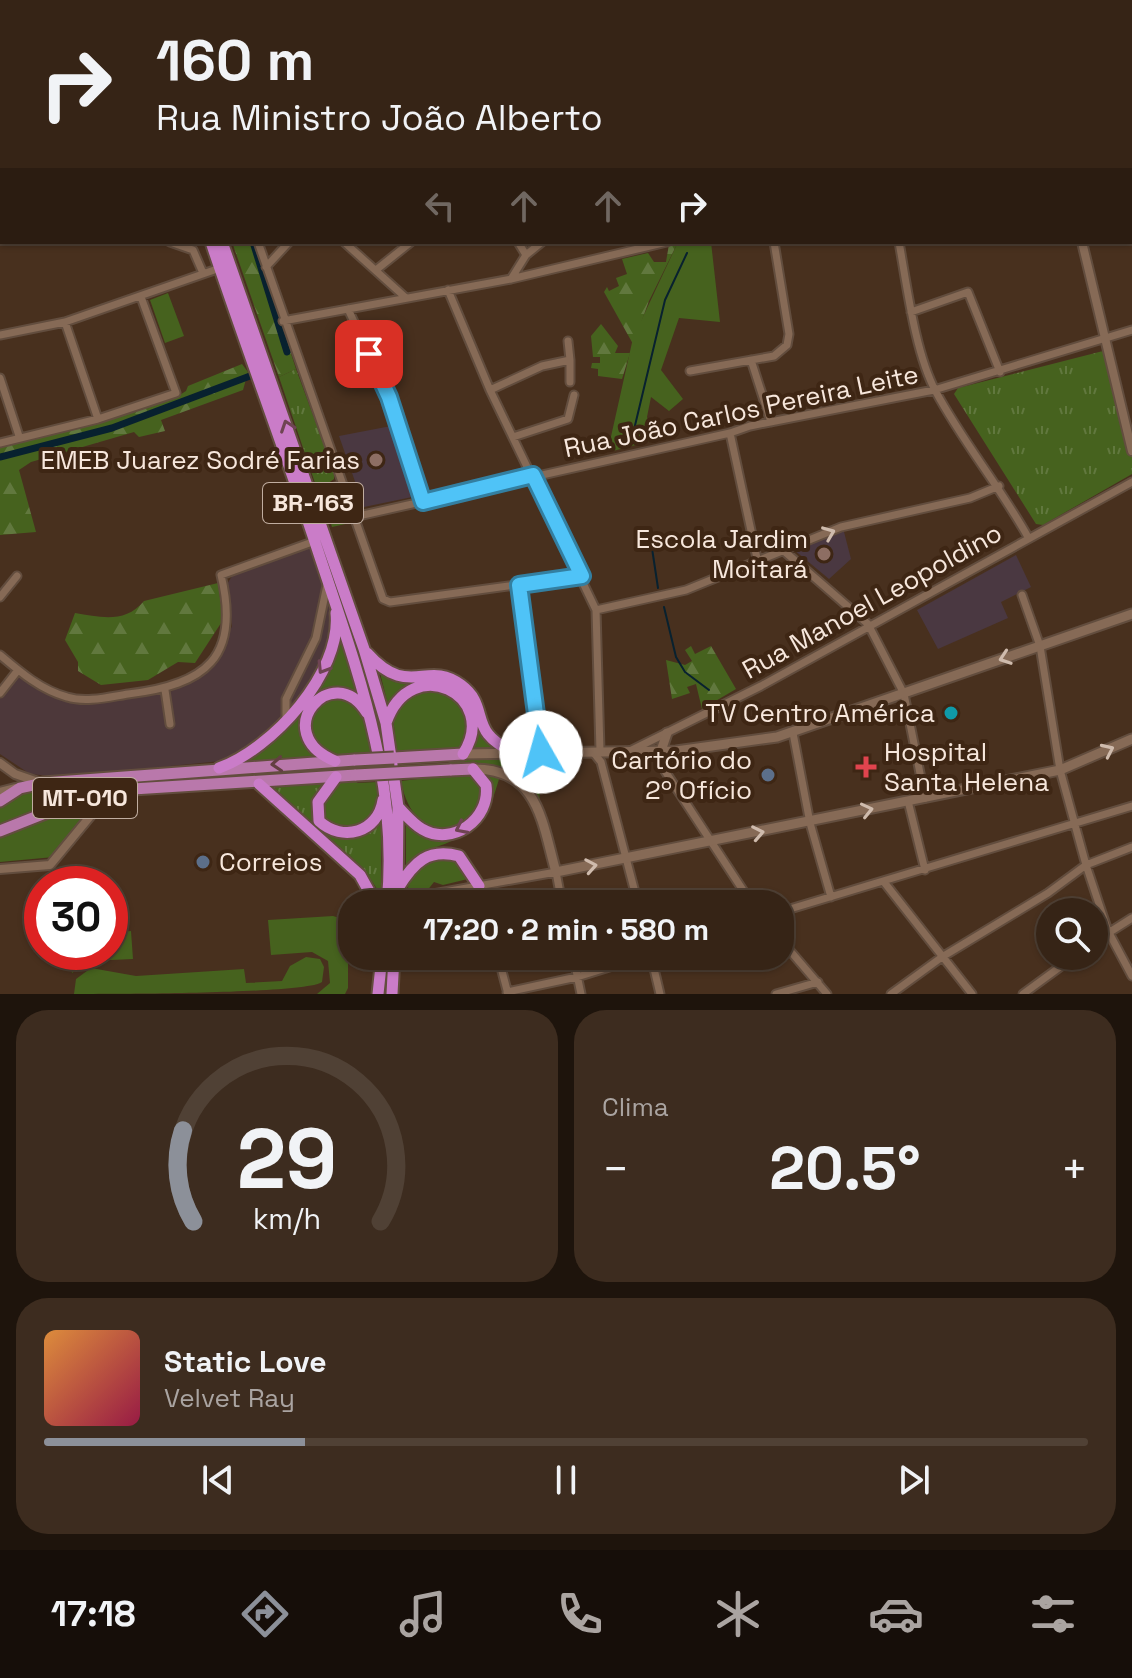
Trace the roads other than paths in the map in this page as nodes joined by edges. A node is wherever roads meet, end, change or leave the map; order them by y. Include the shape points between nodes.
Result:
1 (176, 244) edge
2 (212, 244) edge
3 (223, 244) edge
4 (259, 244) edge
5 (287, 244) edge
6 (346, 244) edge
7 (408, 244) edge
8 (519, 244) edge
9 (540, 244) edge
10 (659, 244) edge
11 (774, 244) edge
12 (899, 244) edge
13 (1082, 244) edge
14 (526, 255) junction
15 (266, 267) junction
16 (220, 268) junction
17 (376, 270) junction
18 (203, 273) junction
19 (511, 279) junction
20 (448, 290) junction
21 (141, 297) junction
22 (406, 298) junction
23 (348, 309) junction
24 (911, 312) junction
25 (283, 321) junction
26 (65, 322) junction
27 (1132, 330) edge
28 (0, 335) edge
29 (1105, 338) junction
30 (568, 341) dead end
31 (570, 360) junction
32 (751, 360) junction
33 (690, 371) dead end
34 (1000, 372) junction
35 (0, 378) edge
36 (570, 382) dead end
37 (490, 390) junction
38 (934, 390) junction
39 (574, 395) dead end
40 (98, 419) junction
41 (771, 422) junction
42 (730, 433) junction
43 (19, 436) junction
44 (513, 437) junction
45 (0, 443) edge
46 (1132, 451) edge
47 (533, 475) junction
48 (1132, 482) edge
49 (343, 485) junction
50 (999, 486) junction
51 (310, 493) junction
52 (423, 502) junction
53 (354, 517) junction
54 (1028, 537) junction
55 (315, 541) junction
56 (784, 551) junction
57 (758, 563) junction
58 (17, 576) dead end
59 (582, 576) junction
60 (328, 579) junction
61 (519, 585) junction
62 (333, 593) junction
63 (1022, 595) dead end
64 (0, 597) edge
65 (596, 610) junction
66 (1132, 614) edge
67 (868, 624) junction
68 (1040, 646) junction
69 (364, 649) junction
70 (0, 655) edge
71 (18, 670) junction
72 (165, 690) junction
73 (0, 693) edge
74 (904, 694) junction
75 (286, 721) junction
76 (170, 724) dead end
77 (380, 724) junction
78 (667, 733) junction
79 (793, 733) junction
80 (1132, 739) edge
81 (596, 751) junction
82 (629, 751) junction
83 (661, 751) junction
84 (541, 752) junction
85 (516, 753) junction
86 (463, 754) junction
87 (335, 761) junction
88 (0, 763) edge
89 (219, 768) junction
90 (473, 769) junction
91 (1060, 770) junction
92 (336, 777) junction
93 (43, 783) junction
94 (259, 784) junction
95 (20, 788) junction
96 (385, 788) junction
97 (113, 790) junction
98 (0, 792) edge
99 (925, 798) junction
100 (0, 801) edge
101 (908, 801) junction
102 (1132, 806) edge
103 (398, 807) junction
104 (810, 823) junction
105 (1076, 823) junction
106 (0, 831) edge
107 (710, 842) junction
108 (1132, 847) edge
109 (627, 859) junction
110 (1086, 865) junction
111 (0, 869) edge
112 (925, 870) junction
113 (556, 872) junction
114 (884, 882) junction
115 (479, 886) junction
116 (398, 888) joint
117 (368, 890) edge
118 (387, 890) edge
119 (456, 890) edge
120 (480, 890) edge
121 (559, 890) edge
122 (635, 890) edge
123 (743, 890) edge
124 (831, 897) junction
125 (1097, 898) edge
126 (794, 908) edge
127 (1132, 918) edge
128 (1108, 931) joint
129 (794, 955) edge
130 (942, 957) junction
131 (381, 970) edge
132 (393, 970) edge
133 (501, 970) edge
134 (576, 970) edge
135 (601, 970) edge
136 (652, 970) edge
137 (1056, 970) edge
138 (1132, 976) edge
139 (577, 977) junction
140 (818, 982) junction
141 (507, 993) edge
142 (378, 994) edge
143 (392, 994) edge
144 (581, 994) edge
145 (660, 994) edge
146 (776, 994) edge
147 (827, 994) edge
148 (891, 994) edge
149 (972, 994) edge
150 (1023, 994) edge

1 - 18 street via 193,250
2 - 16 highway, BR-163
51 -> 3 highway, BR-163
4 - 15 street
5 - 15 street
6 - 17 street
7 - 17 street
8 - 14 street
9 - 14 street
10 - 19 street
11 - 32 street via 787,345 774,356
12 - 24 street
13 - 29 street
14 - 19 street
15 - 25 street
16 - 18 street
16 - 55 highway, BR-163
17 - 22 street
18 - 21 street
19 - 20 street
20 - 22 street
20 - 37 street
21 - 26 street
21 - 40 street via 177,392
22 - 23 street
23 - 25 street
23 - 52 street via 389,397
24 - 34 street via 968,292
24 - 38 street
25 - 49 street
26 - 28 street
26 - 40 street
27 - 29 street, Rua João Carlos Pereira Leite
29 - 34 street, Rua João Carlos Pereira Leite
29 - 46 street
30 - 31 street
31 - 36 street
31 - 37 street via 542,366
32 - 33 street
32 - 41 street
34 - 38 street, Rua João Carlos Pereira Leite
35 - 43 street
37 - 44 street
38 - 41 street, Rua João Carlos Pereira Leite
38 - 50 street
39 - 44 street via 568,419
40 - 43 street
41 - 42 street, Rua João Carlos Pereira Leite
42 - 47 street, Rua João Carlos Pereira Leite
42 - 57 street
43 - 45 street
44 - 47 street
47 - 52 street, Rua João Carlos Pereira Leite
47 - 59 street
48 - 54 street, Rua Manoel Leopoldino
49 - 51 street
49 - 53 street
50 - 54 street
56 -> 50 street via 841,527 970,498
51 - 69 highway, BR-163
52 - 53 street, Rua João Carlos Pereira Leite
53 - 61 street via 379,594 390,602
54 - 67 street, Rua Manoel Leopoldino
55 - 60 highway, BR-163
55 - 72 street via 221,575 227,616 219,654 196,676
56 - 57 street
56 - 67 street
57 - 65 street via 686,590
58 - 64 street
59 - 61 street
59 - 65 street
60 - 62 highway, BR-163
60 - 75 street via 316,638 286,699
61 - 84 street
62 -> 75 highway via 332,652
62 - 77 highway, BR-163
63 - 68 street
65 - 81 street
66 - 68 main road
67 - 74 street
67 - 78 street, Rua Manoel Leopoldino
68 -> 74 main road
68 - 91 street
69 - 77 highway, BR-163
69 - 85 highway via 387,673 401,678 431,675 459,683 470,693 487,737
70 - 71 street
71 - 72 street via 74,699
71 - 73 street
72 - 76 street
74 - 79 main road
74 - 99 street
75 - 89 highway via 253,754
77 - 86 highway via 408,691 431,684 447,688 469,710 472,734
77 - 87 highway via 351,695 339,692 316,701 305,724 307,736 313,748
77 - 96 highway, BR-163
77 - 103 highway, BR-163
78 - 82 street, Rua Manoel Leopoldino
78 - 83 main road
79 - 83 main road
79 - 104 street
91 -> 80 main road
81 - 82 main road
81 - 84 main road
81 - 109 street
82 - 83 main road
83 - 107 street via 663,768
84 - 85 main road
85 - 86 main road
86 - 87 main road, MT-010, bridge
87 -> 89 main road, MT-010
88 - 93 street
89 - 93 main road, MT-010
90 - 92 main road, MT-010, bridge
90 -> 103 highway via 486,785 485,805 458,832 444,835 420,828
90 - 113 main road via 506,774 532,795
91 - 99 main road
91 - 105 street
92 - 94 main road, MT-010
92 - 96 highway via 322,792 317,811 319,821 338,833 363,830 373,822 381,812
93 - 95 main road, MT-010
94 - 97 main road, MT-010
94 - 117 highway via 360,875
95 - 98 street
95 - 100 main road, MT-010
96 - 118 highway
97 - 106 main road, MT-010
97 - 111 street via 50,865
99 - 101 main road
104 -> 101 main road
101 - 112 street
102 - 105 street
103 - 116 highway, BR-163
107 -> 104 main road
104 - 124 street
105 - 110 street
105 - 112 street
107 - 109 main road
107 - 123 street
108 - 110 street
113 -> 109 main road
109 - 122 street
110 - 125 street
110 - 130 street
112 - 114 street
113 - 115 street
113 - 121 street
114 - 124 street
114 - 130 street
115 - 116 highway via 459,856 441,852 423,857
115 - 119 street
115 - 120 street
124 - 126 street
127 - 128 street
128 - 138 street
129 - 140 street
130 - 148 street
130 - 149 street
131 - 142 highway
132 - 143 highway
133 - 141 street
134 - 139 street
135 - 139 street
136 - 145 street
137 - 150 street
139 - 141 street
139 - 144 street
140 - 146 street
140 - 147 street

